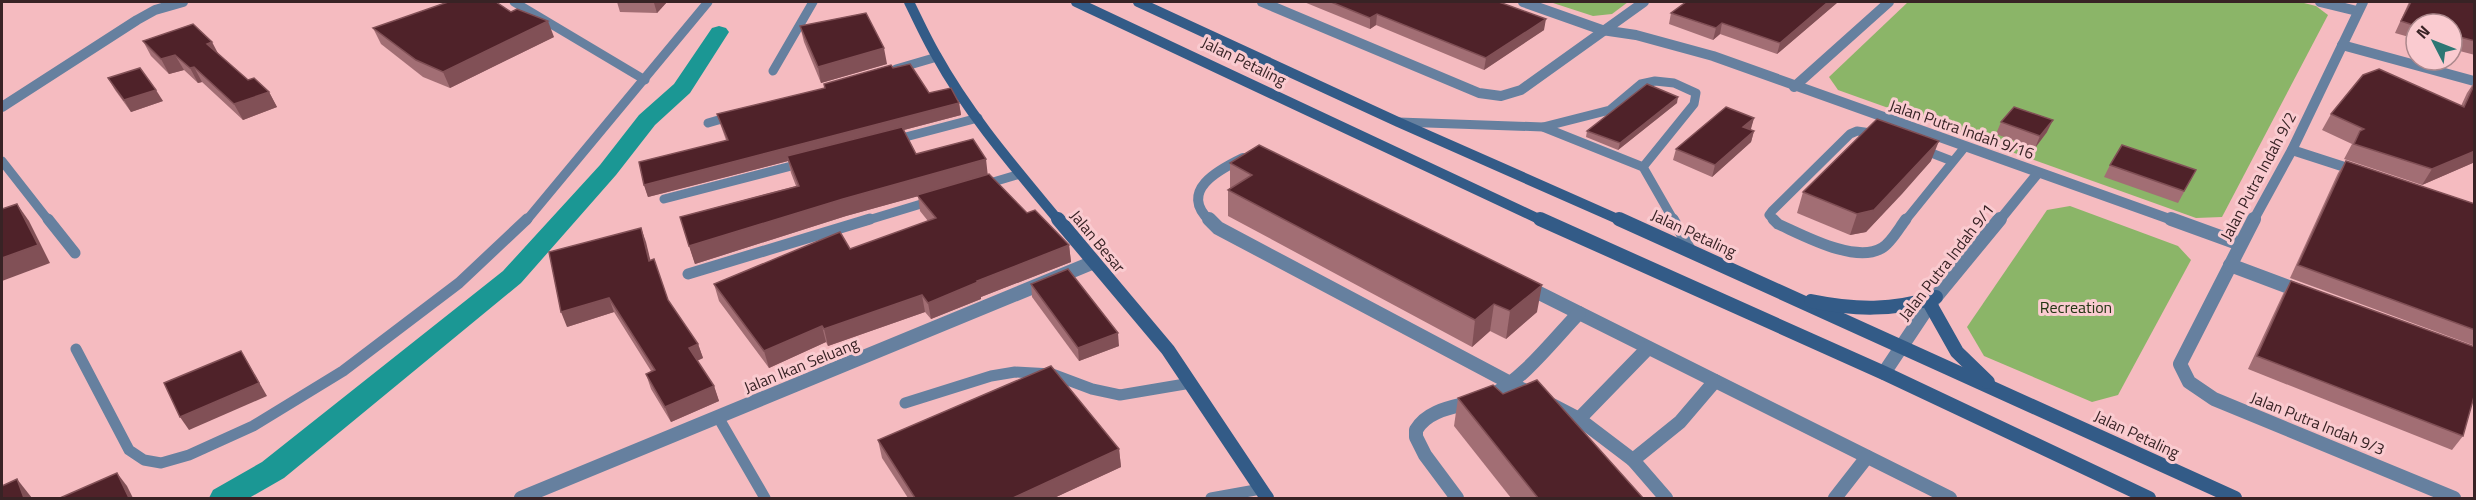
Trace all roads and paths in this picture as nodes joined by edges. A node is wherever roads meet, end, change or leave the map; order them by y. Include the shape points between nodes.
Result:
1 (183, 2) edge
2 (514, 2) edge
3 (708, 2) edge
4 (813, 2) edge
5 (909, 2) edge
6 (1076, 2) edge
7 (1138, 2) edge
8 (1262, 2) edge
9 (1523, 2) edge
10 (1644, 2) edge
11 (1889, 2) edge
12 (2320, 2) edge
13 (2360, 6) edge
14 (1602, 30) junction
15 (2342, 45) junction
16 (936, 57) junction
17 (891, 70) edge
18 (773, 71) dead end
19 (645, 80) junction
20 (2475, 81) edge
21 (1794, 87) junction
22 (2, 107) edge
23 (742, 113) edge
24 (978, 118) junction
25 (1398, 122) junction
26 (708, 123) dead end
27 (1543, 127) junction
28 (1889, 137) edge
29 (888, 141) edge
30 (1913, 147) edge
31 (1964, 148) junction
32 (2292, 150) junction
33 (1255, 156) edge
34 (2, 161) edge
35 (810, 161) edge
36 (1952, 161) junction
37 (1643, 167) junction
38 (2038, 173) junction
39 (1020, 174) junction
40 (2372, 176) edge
41 (974, 188) edge
42 (940, 198) edge
43 (664, 199) dead end
44 (2240, 244) junction
45 (1691, 251) junction
46 (75, 253) dead end
47 (1094, 262) junction
48 (2230, 265) junction
49 (688, 274) dead end
50 (1518, 283) edge
51 (1787, 296) junction
52 (2319, 298) edge
53 (1933, 301) junction
54 (1579, 313) junction
55 (1648, 348) junction
56 (1901, 348) junction
57 (76, 350) dead end
58 (2180, 364) joint
59 (1884, 374) junction
60 (1715, 381) junction
61 (1191, 383) junction
62 (1509, 383) junction
63 (1998, 390) junction
64 (905, 403) dead end
65 (718, 417) junction
66 (1579, 419) junction
67 (1867, 457) junction
68 (1633, 460) junction
69 (1264, 494) edge
70 (521, 498) edge
71 (765, 498) edge
72 (1211, 498) edge
73 (1457, 498) edge
74 (1666, 498) edge
75 (1835, 498) edge
76 (1950, 498) edge
77 (2149, 498) edge
78 (2235, 498) edge
79 (2454, 498) edge

1 - 22 street via 137,20
2 - 19 lane
3 - 19 lane
4 - 18 lane
5 - 16 main road, Jalan Besar
6 - 59 main road, Jalan Petaling via 1494,199
7 - 25 main road, Jalan Petaling
8 - 14 street via 1479,93 1501,96 1521,90
9 - 14 street, Jalan Putra Indah 9/16
10 - 14 street
11 - 21 street
12 - 13 street
13 - 15 street, Jalan Putra Indah 9/2
14 - 21 street, Jalan Putra Indah 9/16 via 1681,47
15 - 20 street
15 - 32 street, Jalan Putra Indah 9/2
16 - 17 lane
16 - 24 main road, Jalan Besar
19 - 57 lane via 521,227 459,283 343,371 253,426 189,455 161,463 144,460 129,450
21 - 31 street, Jalan Putra Indah 9/16
23 - 26 lane
24 - 29 lane
24 - 39 main road, Jalan Besar
25 - 27 lane
25 - 45 main road, Jalan Petaling
27 - 37 lane
27 - 37 lane via 1610,110 1641,84 1674,84 1696,93 1694,104
28 - 36 lane via 1863,131 1850,134 1772,211 1771,219 1844,250 1874,253 1883,248
30 - 36 lane
31 - 36 lane
31 - 38 street, Jalan Putra Indah 9/16
32 - 40 street
32 - 44 street, Jalan Putra Indah 9/2
33 - 62 street via 1237,160 1205,179 1198,197 1199,209 1206,219
34 - 46 lane
35 - 43 lane
37 - 45 lane
38 - 44 street, Jalan Putra Indah 9/16
38 - 53 street, Jalan Putra Indah 9/1
39 - 41 lane
39 - 47 main road, Jalan Besar
42 - 49 lane
44 - 48 street, Jalan Putra Indah 9/2
45 - 51 main road, Jalan Petaling
47 - 61 main road, Jalan Besar
47 - 65 street, Jalan Ikan Seluang
48 - 52 street
48 - 58 street, Jalan Putra Indah 9/2
50 - 54 street
51 - 53 main road via 1835,306 1886,310
51 - 56 main road, Jalan Petaling
53 - 56 street, Jalan Putra Indah 9/1
53 - 63 main road via 1948,339 1964,361
54 - 55 street
54 - 62 street
55 - 60 street
55 - 66 street
56 - 59 street, Jalan Putra Indah 9/1
56 - 63 main road, Jalan Petaling
58 - 79 street, Jalan Putra Indah 9/3 via 2189,382 2214,399
59 - 77 main road, Jalan Petaling
60 - 67 street
60 - 68 street via 1680,422
61 - 64 lane via 1120,395 1052,374 1015,372
61 - 69 main road, Jalan Besar
62 - 66 street
62 - 73 street via 1492,395 1424,418 1416,427 1415,438 1421,450
63 - 78 main road, Jalan Petaling
65 - 70 street, Jalan Ikan Seluang
65 - 71 lane
66 - 68 street
67 - 75 street
67 - 76 street
68 - 74 street
69 - 72 lane

